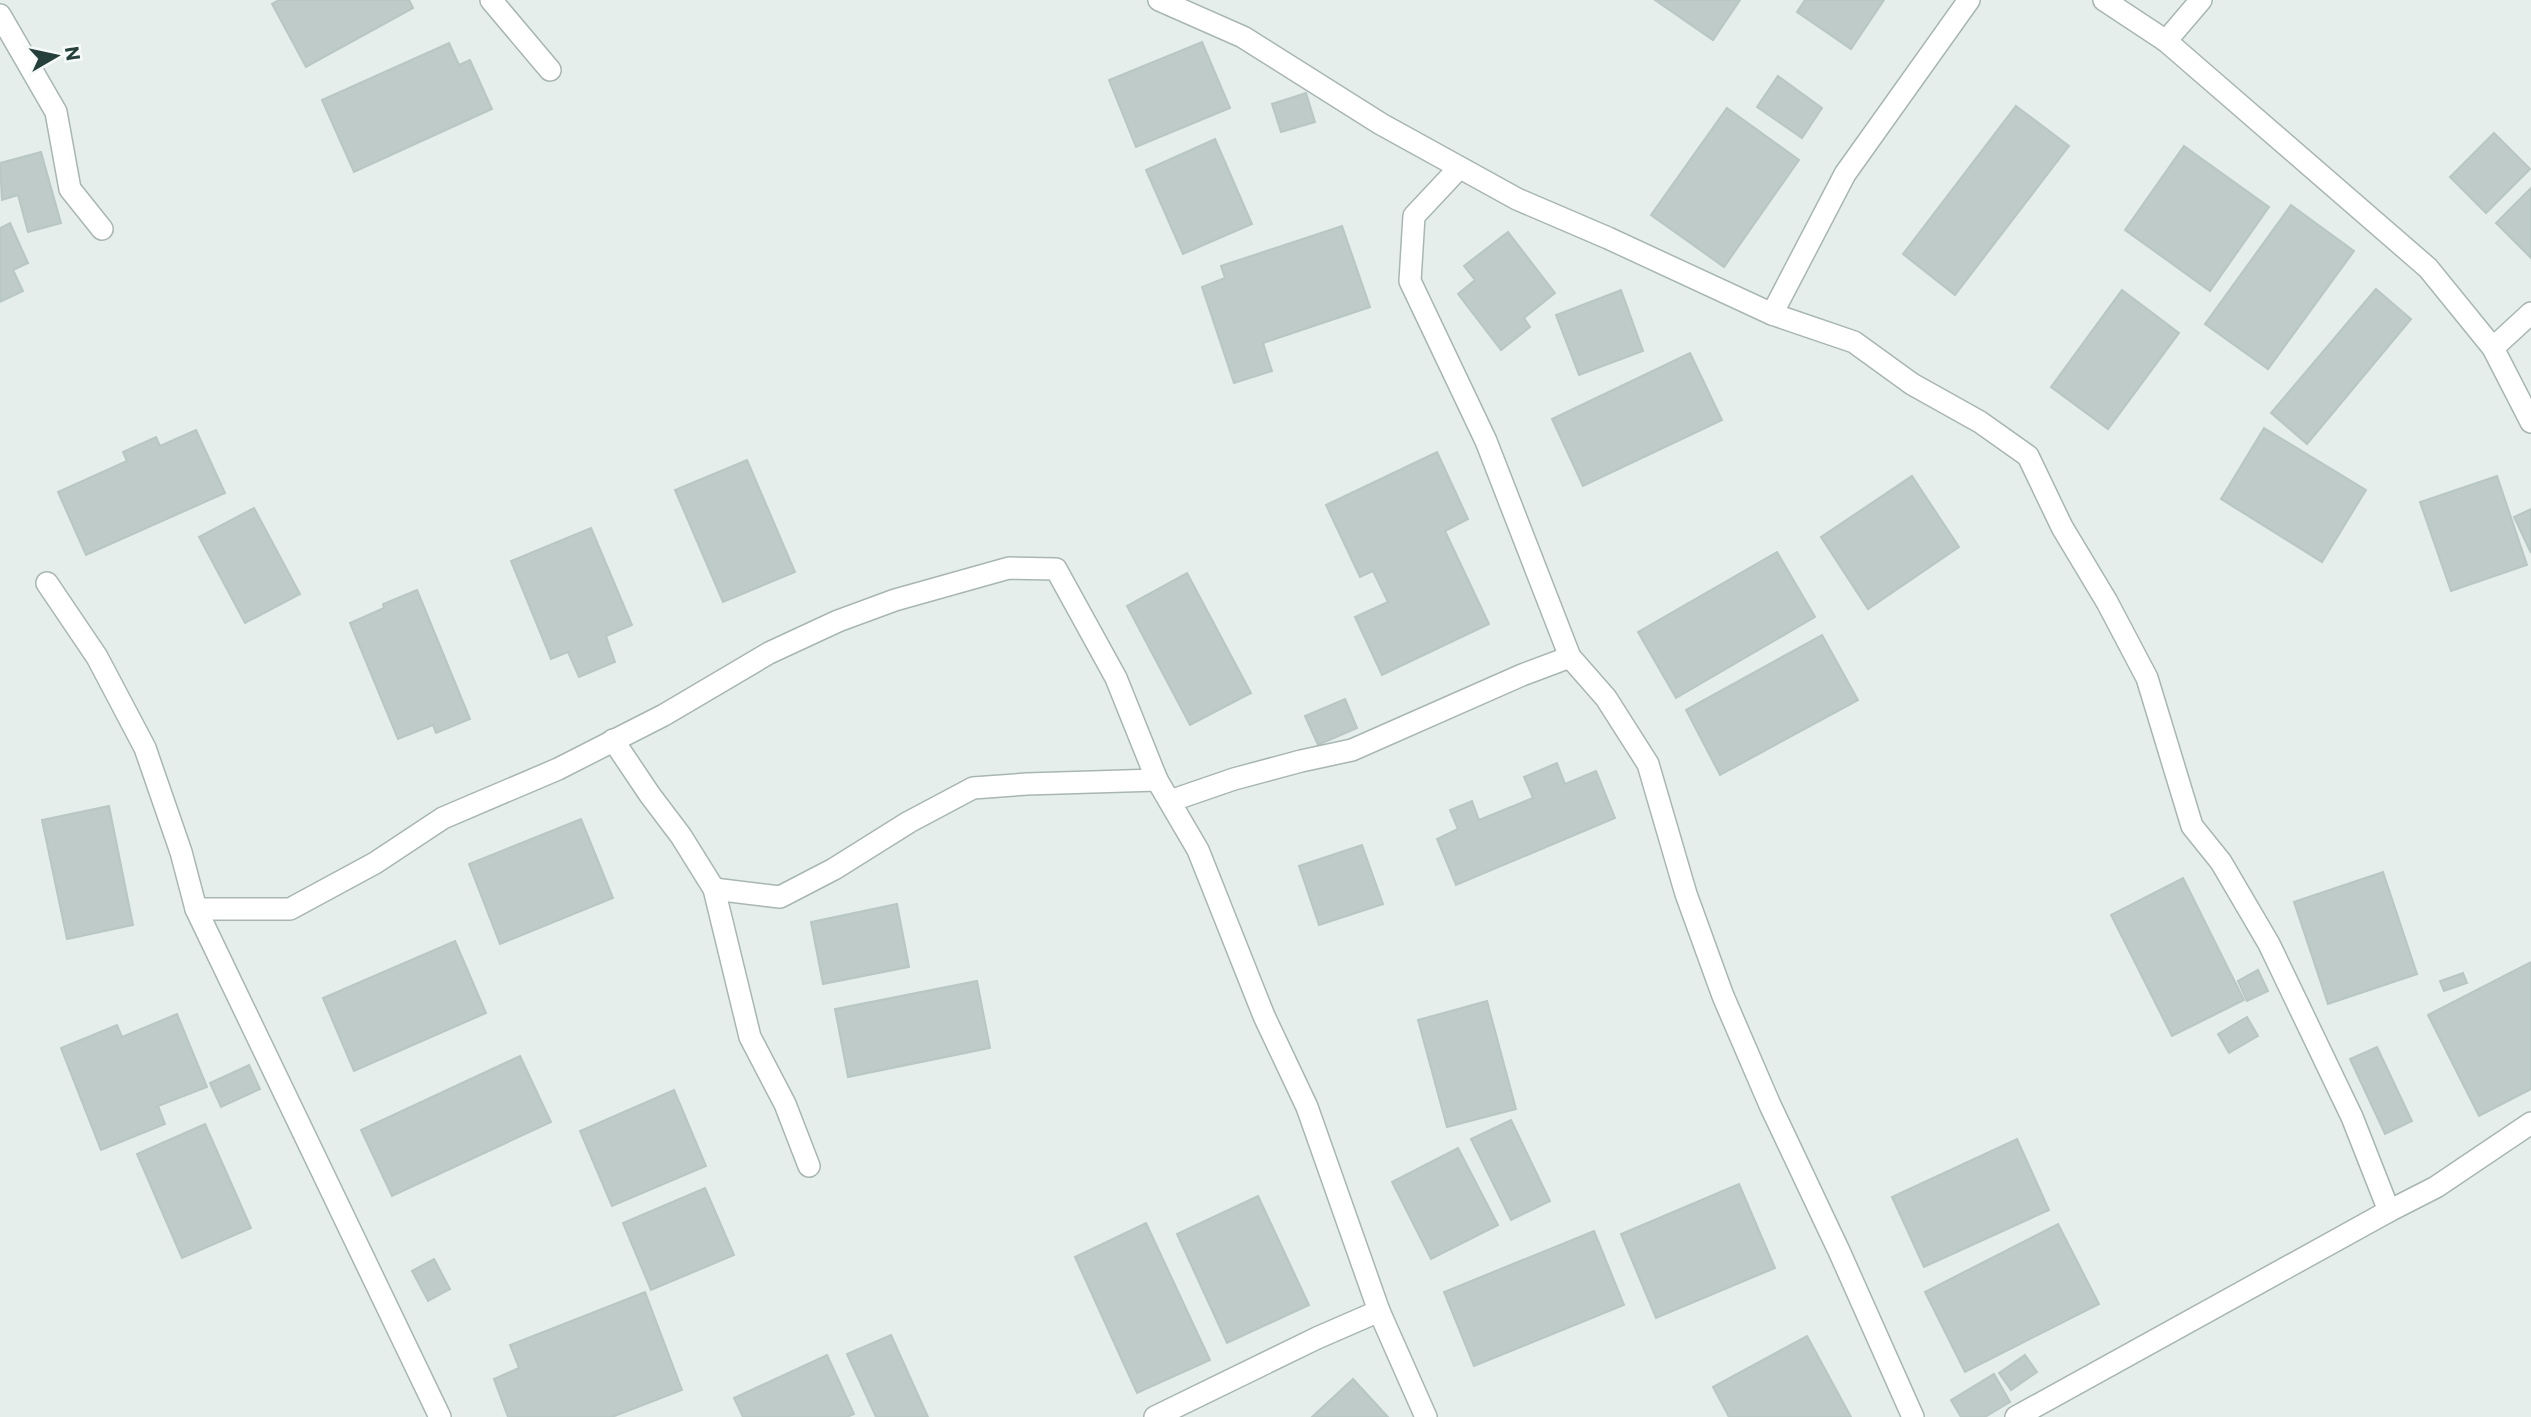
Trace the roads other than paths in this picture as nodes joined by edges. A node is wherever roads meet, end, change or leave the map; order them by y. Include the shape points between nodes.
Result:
1 (491, 0) edge
2 (1159, 0) edge
3 (1969, 0) edge
4 (2104, 0) edge
5 (2201, 0) edge
6 (0, 15) edge
7 (2166, 41) junction
8 (550, 70) dead end
9 (1459, 168) junction
10 (102, 229) dead end
11 (2531, 313) edge
12 (1772, 314) junction
13 (2493, 348) junction
14 (2531, 422) edge
15 (47, 583) dead end
16 (1570, 657) junction
17 (613, 740) junction
18 (1157, 780) junction
19 (1170, 801) junction
20 (714, 889) junction
21 (196, 909) junction
22 (2531, 1123) edge
23 (809, 1166) dead end
24 (2389, 1211) junction
25 (1379, 1311) junction
26 (440, 1417) edge
27 (1155, 1417) edge
28 (1426, 1417) edge
29 (1913, 1417) edge
30 (2016, 1417) edge

1 - 8 street
2 - 9 street via 1242,37
3 - 12 street via 1845,174
4 - 7 street
5 - 7 street
6 - 10 street via 57,112 70,189
7 - 13 street via 2428,268
9 - 12 street via 1517,199
9 - 16 street via 1415,216 1410,281 1486,441
11 - 13 street
12 - 24 street via 1854,342 2028,456 2062,527 2147,678 2192,826 2221,862 2269,944 2352,1117
13 - 14 street
15 - 21 street via 97,657 145,748
16 - 19 street via 1352,750
16 - 29 street via 1606,698 1648,764 1686,894 1723,996
17 - 18 street via 769,653 838,621 1009,568 1056,569 1116,678
17 - 20 street
17 - 21 street via 443,818 375,863 290,909
18 - 19 street
18 - 20 street via 973,788 780,897
19 - 25 street via 1198,849 1264,1016 1307,1107
20 - 23 street via 750,1037 785,1104
21 - 26 street
22 - 24 street via 2436,1187
24 - 30 street
25 - 27 street
25 - 28 street

